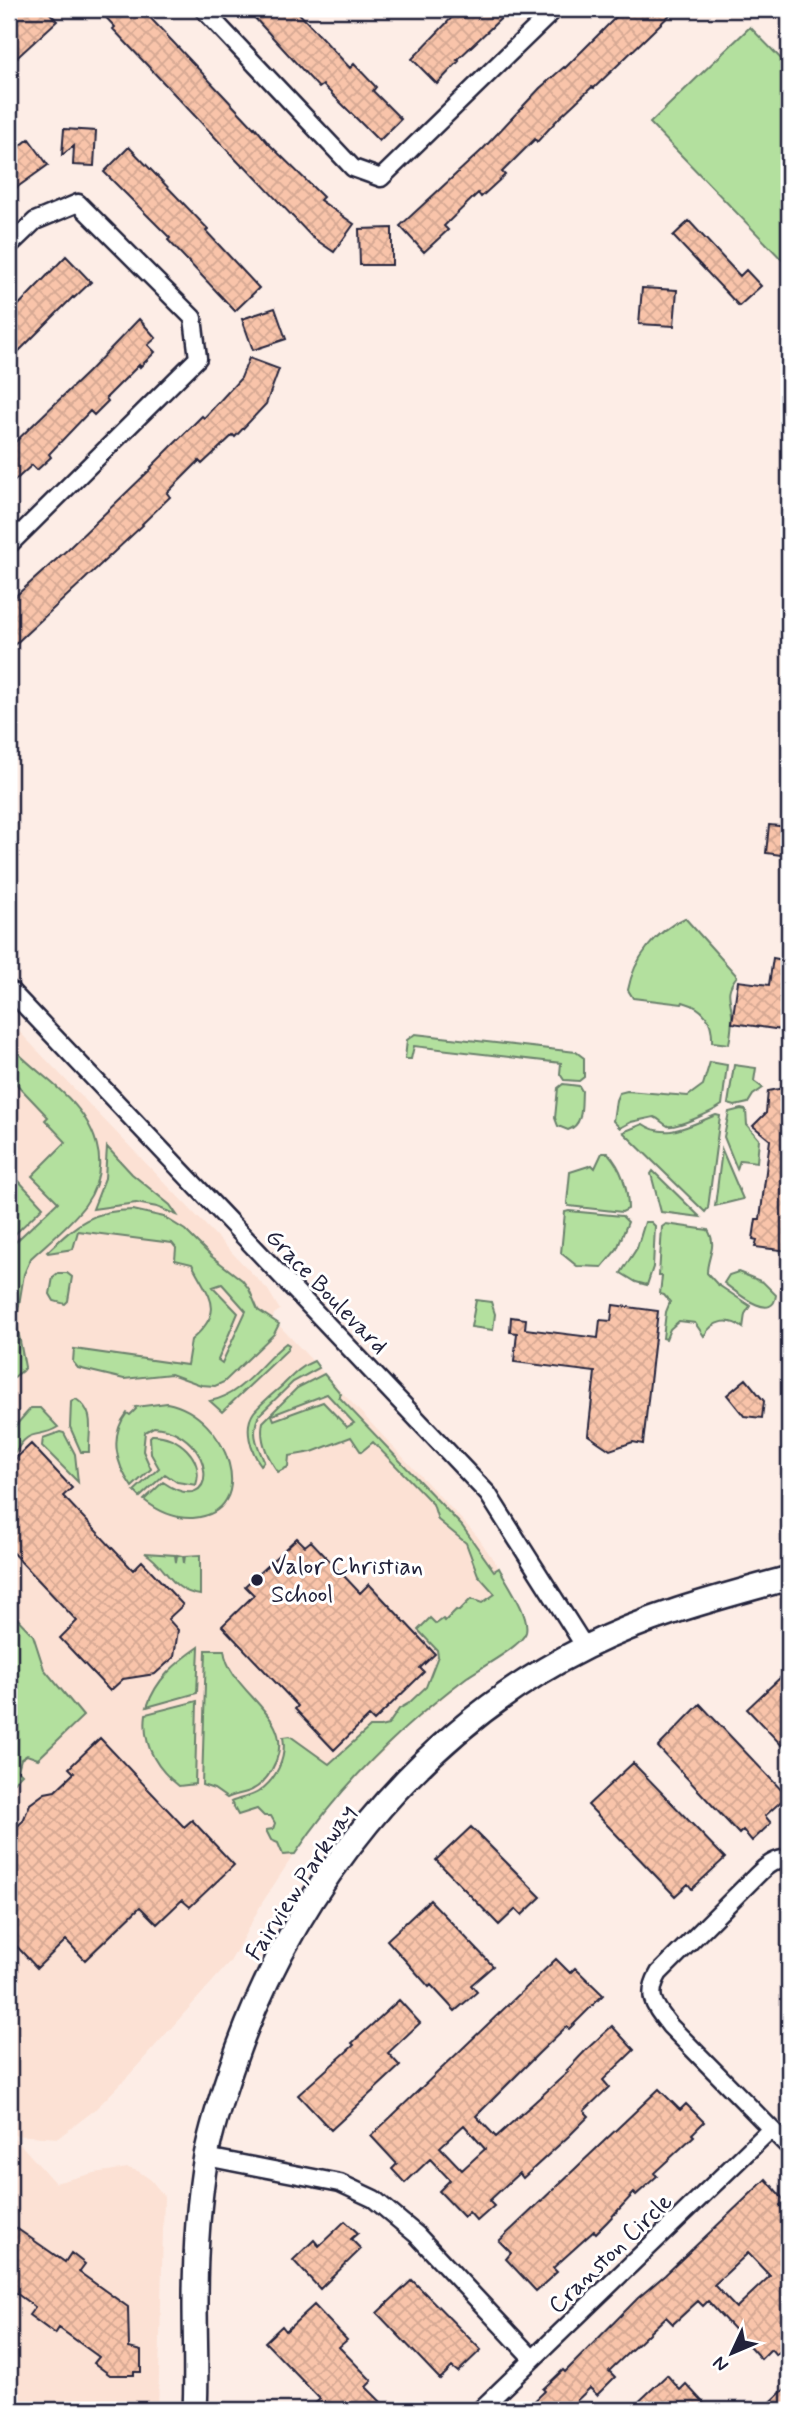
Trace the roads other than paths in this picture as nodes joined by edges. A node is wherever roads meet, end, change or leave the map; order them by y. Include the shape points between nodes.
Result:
1 (203, 9) edge
2 (555, 9) edge
3 (9, 246) edge
4 (9, 545) edge
5 (9, 989) edge
6 (789, 1578) edge
7 (585, 1647) junction
8 (789, 1858) edge
9 (771, 2129) junction
10 (789, 2147) edge
11 (206, 2157) junction
12 (533, 2359) junction
13 (195, 2410) edge
14 (480, 2410) edge

1 - 2 street via 352,168 381,178
3 - 4 street via 36,221 78,203 193,318 198,358
5 - 7 street, Grace Boulevard via 488,1493
6 - 7 main road, Fairview Parkway via 651,1619
7 - 11 main road, Fairview Parkway via 473,1720 379,1808 341,1856 264,1987 240,2042
8 - 9 street via 768,1864 659,1973 651,1995 670,2026
9 - 10 street
9 - 12 street, Cranston Circle
11 - 12 street via 340,2183 374,2199 417,2235
11 - 13 main road, Fairview Parkway via 195,2300
12 - 14 street, Cranston Circle

